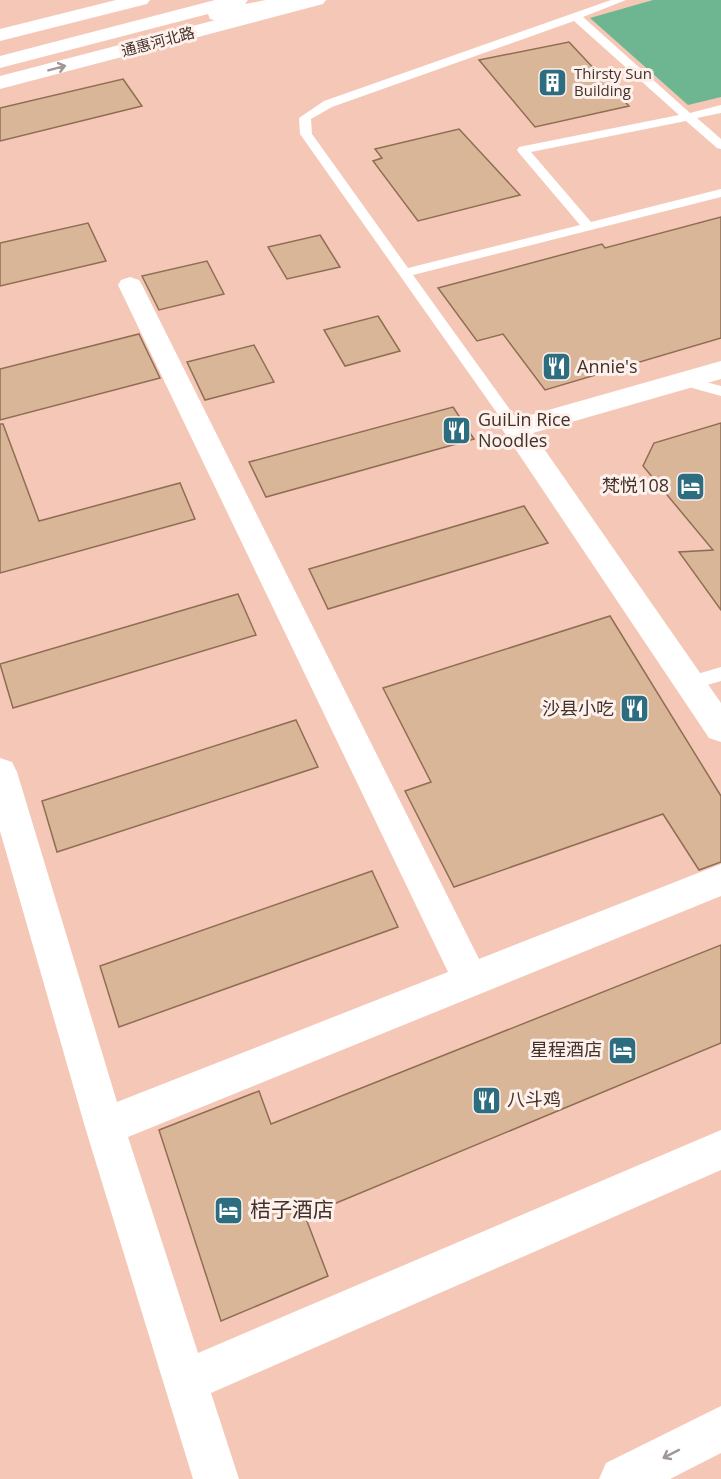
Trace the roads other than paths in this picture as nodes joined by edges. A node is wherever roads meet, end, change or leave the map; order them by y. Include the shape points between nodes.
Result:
1 (140, 0) edge
2 (238, 0) edge
3 (297, 0) edge
4 (316, 0) edge
5 (621, 0) edge
6 (126, 3) edge
7 (575, 16) junction
8 (0, 36) edge
9 (83, 40) junction
10 (0, 62) edge
11 (0, 83) edge
12 (721, 109) edge
13 (688, 117) junction
14 (721, 145) edge
15 (721, 193) edge
16 (588, 226) junction
17 (405, 273) junction
18 (130, 285) dead end
19 (721, 370) edge
20 (683, 381) junction
21 (721, 391) edge
22 (516, 429) junction
23 (721, 674) edge
24 (690, 684) junction
25 (721, 729) edge
26 (0, 772) edge
27 (721, 880) edge
28 (471, 981) junction
29 (105, 1127) junction
30 (721, 1150) edge
31 (184, 1382) junction
32 (721, 1429) edge
33 (216, 1479) edge
34 (622, 1479) edge

1 - 6 main road
2 - 9 main road, 通惠河北路
3 - 9 main road
11 -> 4 main road, 通惠河北路
5 - 7 lane
6 - 8 main road
7 - 13 lane
7 - 17 lane via 328,104 304,118 306,134
9 - 10 main road, 通惠河北路
12 - 13 lane
13 - 14 lane
13 - 16 lane via 523,150
15 - 16 lane
16 - 17 lane
17 - 22 lane
18 - 28 main road
19 - 20 main road
20 - 21 lane
20 - 22 main road
22 - 24 main road
23 - 24 lane
24 - 25 main road
26 - 29 main road
27 - 28 main road
28 - 29 main road
29 - 31 main road
30 - 31 main road
31 - 33 main road
32 -> 34 main road

